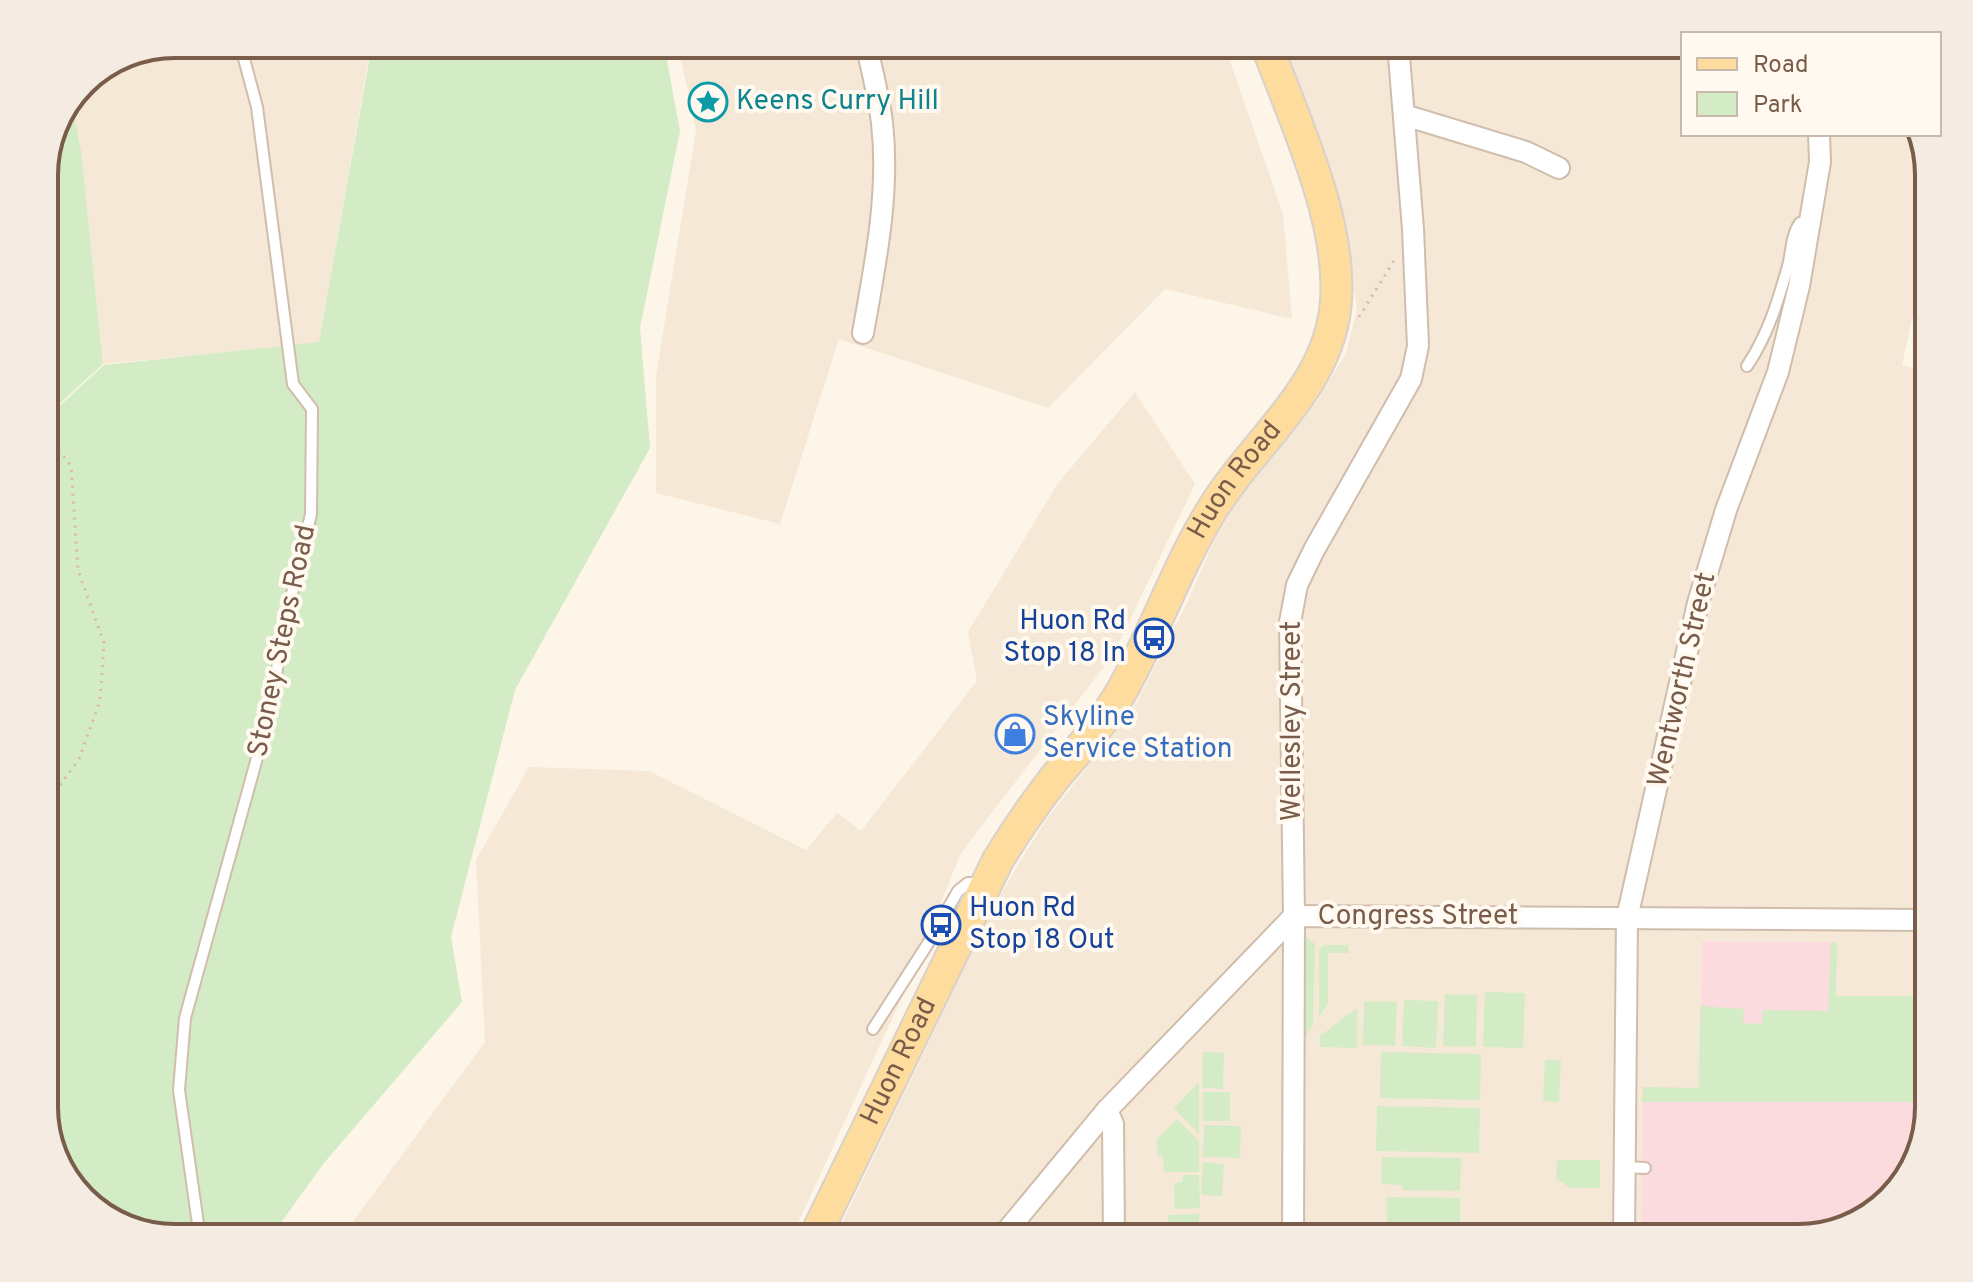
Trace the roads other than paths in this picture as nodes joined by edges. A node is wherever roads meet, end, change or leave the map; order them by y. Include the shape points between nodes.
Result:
1 (244, 58) edge
2 (869, 58) edge
3 (1271, 58) edge
4 (1399, 58) edge
5 (1404, 115) junction
6 (1819, 136) edge
7 (1559, 168) dead end
8 (1810, 220) junction
9 (863, 333) dead end
10 (1747, 366) dead end
11 (985, 884) junction
12 (1294, 916) junction
13 (1627, 918) junction
14 (1915, 920) edge
15 (873, 1029) dead end
16 (1107, 1110) junction
17 (198, 1224) edge
18 (821, 1224) edge
19 (1013, 1224) edge
20 (1114, 1224) edge
21 (1293, 1224) edge
22 (1626, 1224) edge

1 - 17 lane, Stoney Steps Road via 257,107 293,384 312,409 311,514 270,711 185,1018 179,1090
2 - 9 street via 882,125 884,170
3 - 11 main road, Huon Road via 1331,239 1336,285 1326,348 1306,385 1217,502 1118,696 1031,808
4 - 5 street, Wellesley Street
5 - 7 street via 1526,152
5 - 12 street, Wellesley Street via 1418,346 1411,379 1297,585 1290,622
6 - 8 street, Wentworth Street
8 - 10 lane via 1795,230 1773,316
8 - 13 street, Wentworth Street via 1778,372 1698,603
11 - 15 lane, Huon Road via 968,883 958,891
11 - 18 main road, Huon Road
12 - 13 street, Congress Street
12 - 16 street, Congress Street
12 - 21 street, Wellesley Street
13 - 14 street, Congress Street
13 - 22 street, Wentworth Street via 1635,1167
16 - 19 street, Congress Street
16 - 20 street via 1113,1124

